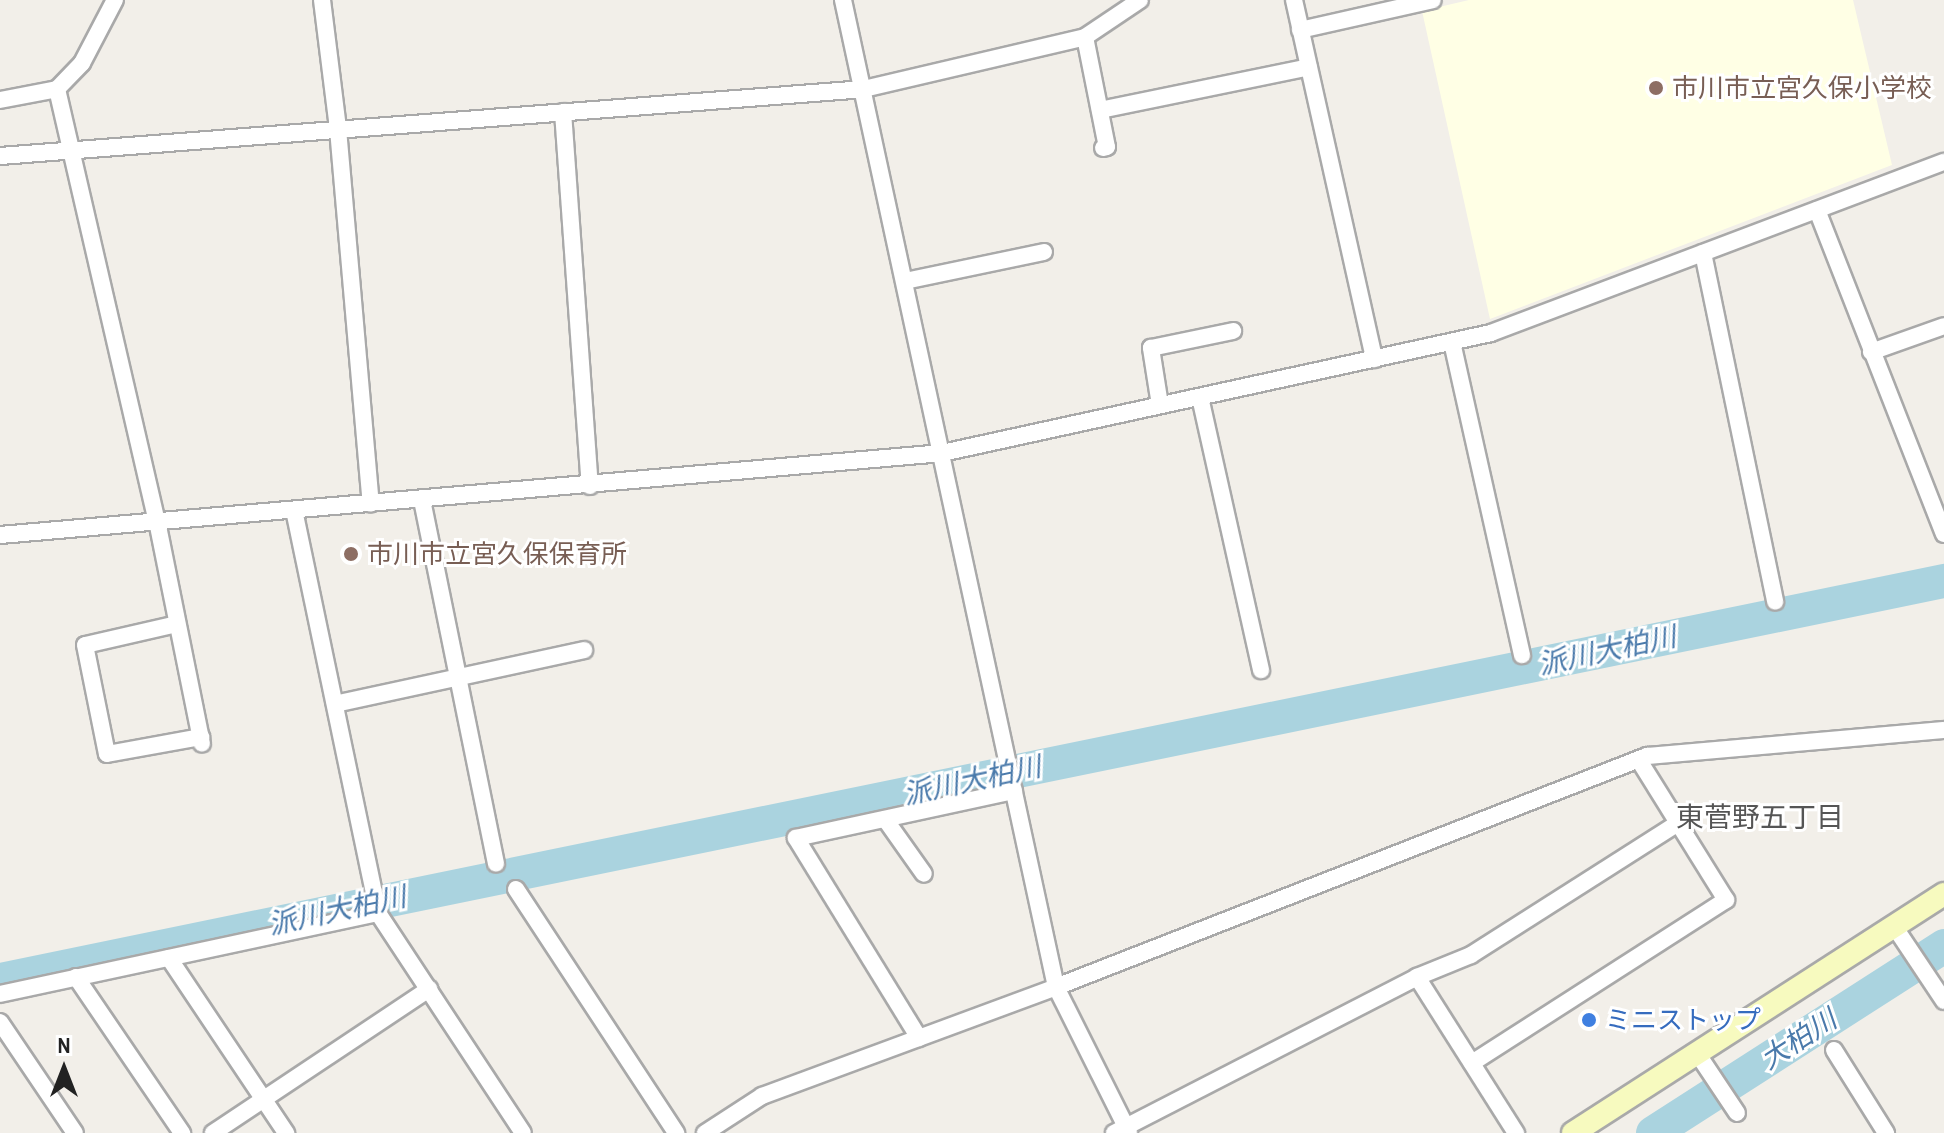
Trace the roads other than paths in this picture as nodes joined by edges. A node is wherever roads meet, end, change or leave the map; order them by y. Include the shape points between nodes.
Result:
1 (115, 0) edge
2 (322, 0) edge
3 (843, 0) edge
4 (1140, 0) edge
5 (1294, 0) edge
6 (1433, 0) edge
7 (1300, 30) junction
8 (1085, 37) junction
9 (1309, 67) junction
10 (57, 89) junction
11 (864, 89) junction
12 (0, 100) edge
13 (1100, 110) junction
14 (563, 112) junction
15 (338, 129) junction
16 (1103, 148) dead end
17 (70, 150) junction
18 (0, 156) edge
19 (1944, 162) edge
20 (1817, 210) junction
21 (1044, 252) dead end
22 (1703, 253) junction
23 (905, 281) junction
24 (1944, 326) edge
25 (1233, 331) dead end
26 (1452, 342) junction
27 (1871, 352) junction
28 (1374, 359) junction
29 (1200, 397) junction
30 (1160, 405) junction
31 (942, 453) junction
32 (590, 486) junction
33 (422, 500) junction
34 (371, 504) junction
35 (1939, 505) edge
36 (294, 510) junction
37 (157, 521) junction
38 (1944, 534) edge
39 (0, 535) edge
40 (1775, 602) dead end
41 (177, 624) junction
42 (584, 650) dead end
43 (1522, 655) dead end
44 (1261, 670) dead end
45 (457, 678) junction
46 (335, 704) junction
47 (1944, 730) edge
48 (1639, 760) junction
49 (1014, 790) junction
50 (885, 819) junction
51 (1678, 823) junction
52 (496, 864) dead end
53 (924, 874) dead end
54 (516, 889) dead end
55 (1944, 894) edge
56 (378, 913) junction
57 (1900, 935) junction
58 (169, 958) junction
59 (76, 977) junction
60 (1417, 977) junction
61 (1056, 987) junction
62 (429, 989) junction
63 (0, 994) edge
64 (1944, 1001) edge
65 (0, 1022) edge
66 (919, 1038) junction
67 (1834, 1050) dead end
68 (1697, 1053) junction
69 (1472, 1063) junction
70 (263, 1100) junction
71 (1737, 1113) dead end
72 (1123, 1131) edge
73 (75, 1133) edge
74 (182, 1133) edge
75 (213, 1133) edge
76 (286, 1133) edge
77 (523, 1133) edge
78 (676, 1133) edge
79 (705, 1133) edge
80 (1516, 1133) edge
81 (1573, 1133) edge
82 (1886, 1133) edge

1 - 10 street via 82,63
2 - 15 street
3 - 11 street
4 - 8 street
5 - 7 street
6 - 7 street
7 - 9 street
8 - 11 street
8 - 13 street
9 - 13 street
9 - 28 street
10 - 12 street
10 - 17 street
11 - 14 street
11 - 23 street
13 - 16 street via 1107,147
14 - 15 street
14 - 32 street
15 - 17 street
15 - 34 street
17 - 18 street
17 - 37 street
19 - 20 street
20 - 22 street
20 - 27 street
21 - 23 street
22 - 26 street via 1491,333
22 - 40 street
23 - 31 street
24 - 27 street
25 - 30 street via 1151,348
26 - 28 street
26 - 43 street
27 - 35 street
28 - 29 street
29 - 30 street
29 - 44 street
30 - 31 street
31 - 32 street
31 - 49 street
32 - 33 street
33 - 34 street
33 - 45 street
34 - 36 street
35 - 38 street
36 - 37 street
36 - 46 street
37 - 39 street
37 - 41 street
41 - 41 street via 202,740 107,754 85,645
42 - 45 street
45 - 46 street
45 - 52 street
46 - 56 street
47 - 48 street
48 - 51 street
48 - 61 street
49 - 50 street
49 - 61 street
50 - 53 street
50 - 66 street via 796,838
51 - 60 street via 1471,955
51 - 69 street via 1726,900
54 - 78 street
55 - 57 street
56 - 58 street
56 - 62 street
57 - 64 street
57 - 68 street
58 - 59 street
58 - 70 street
59 - 63 street
59 - 74 street
60 - 69 street
60 - 72 street
61 - 66 street
61 - 72 street
62 - 70 street
62 - 77 street
65 - 73 street
66 - 79 street via 762,1096
67 - 82 street
68 - 71 street
68 - 81 street
69 - 80 street
70 - 75 street
70 - 76 street

